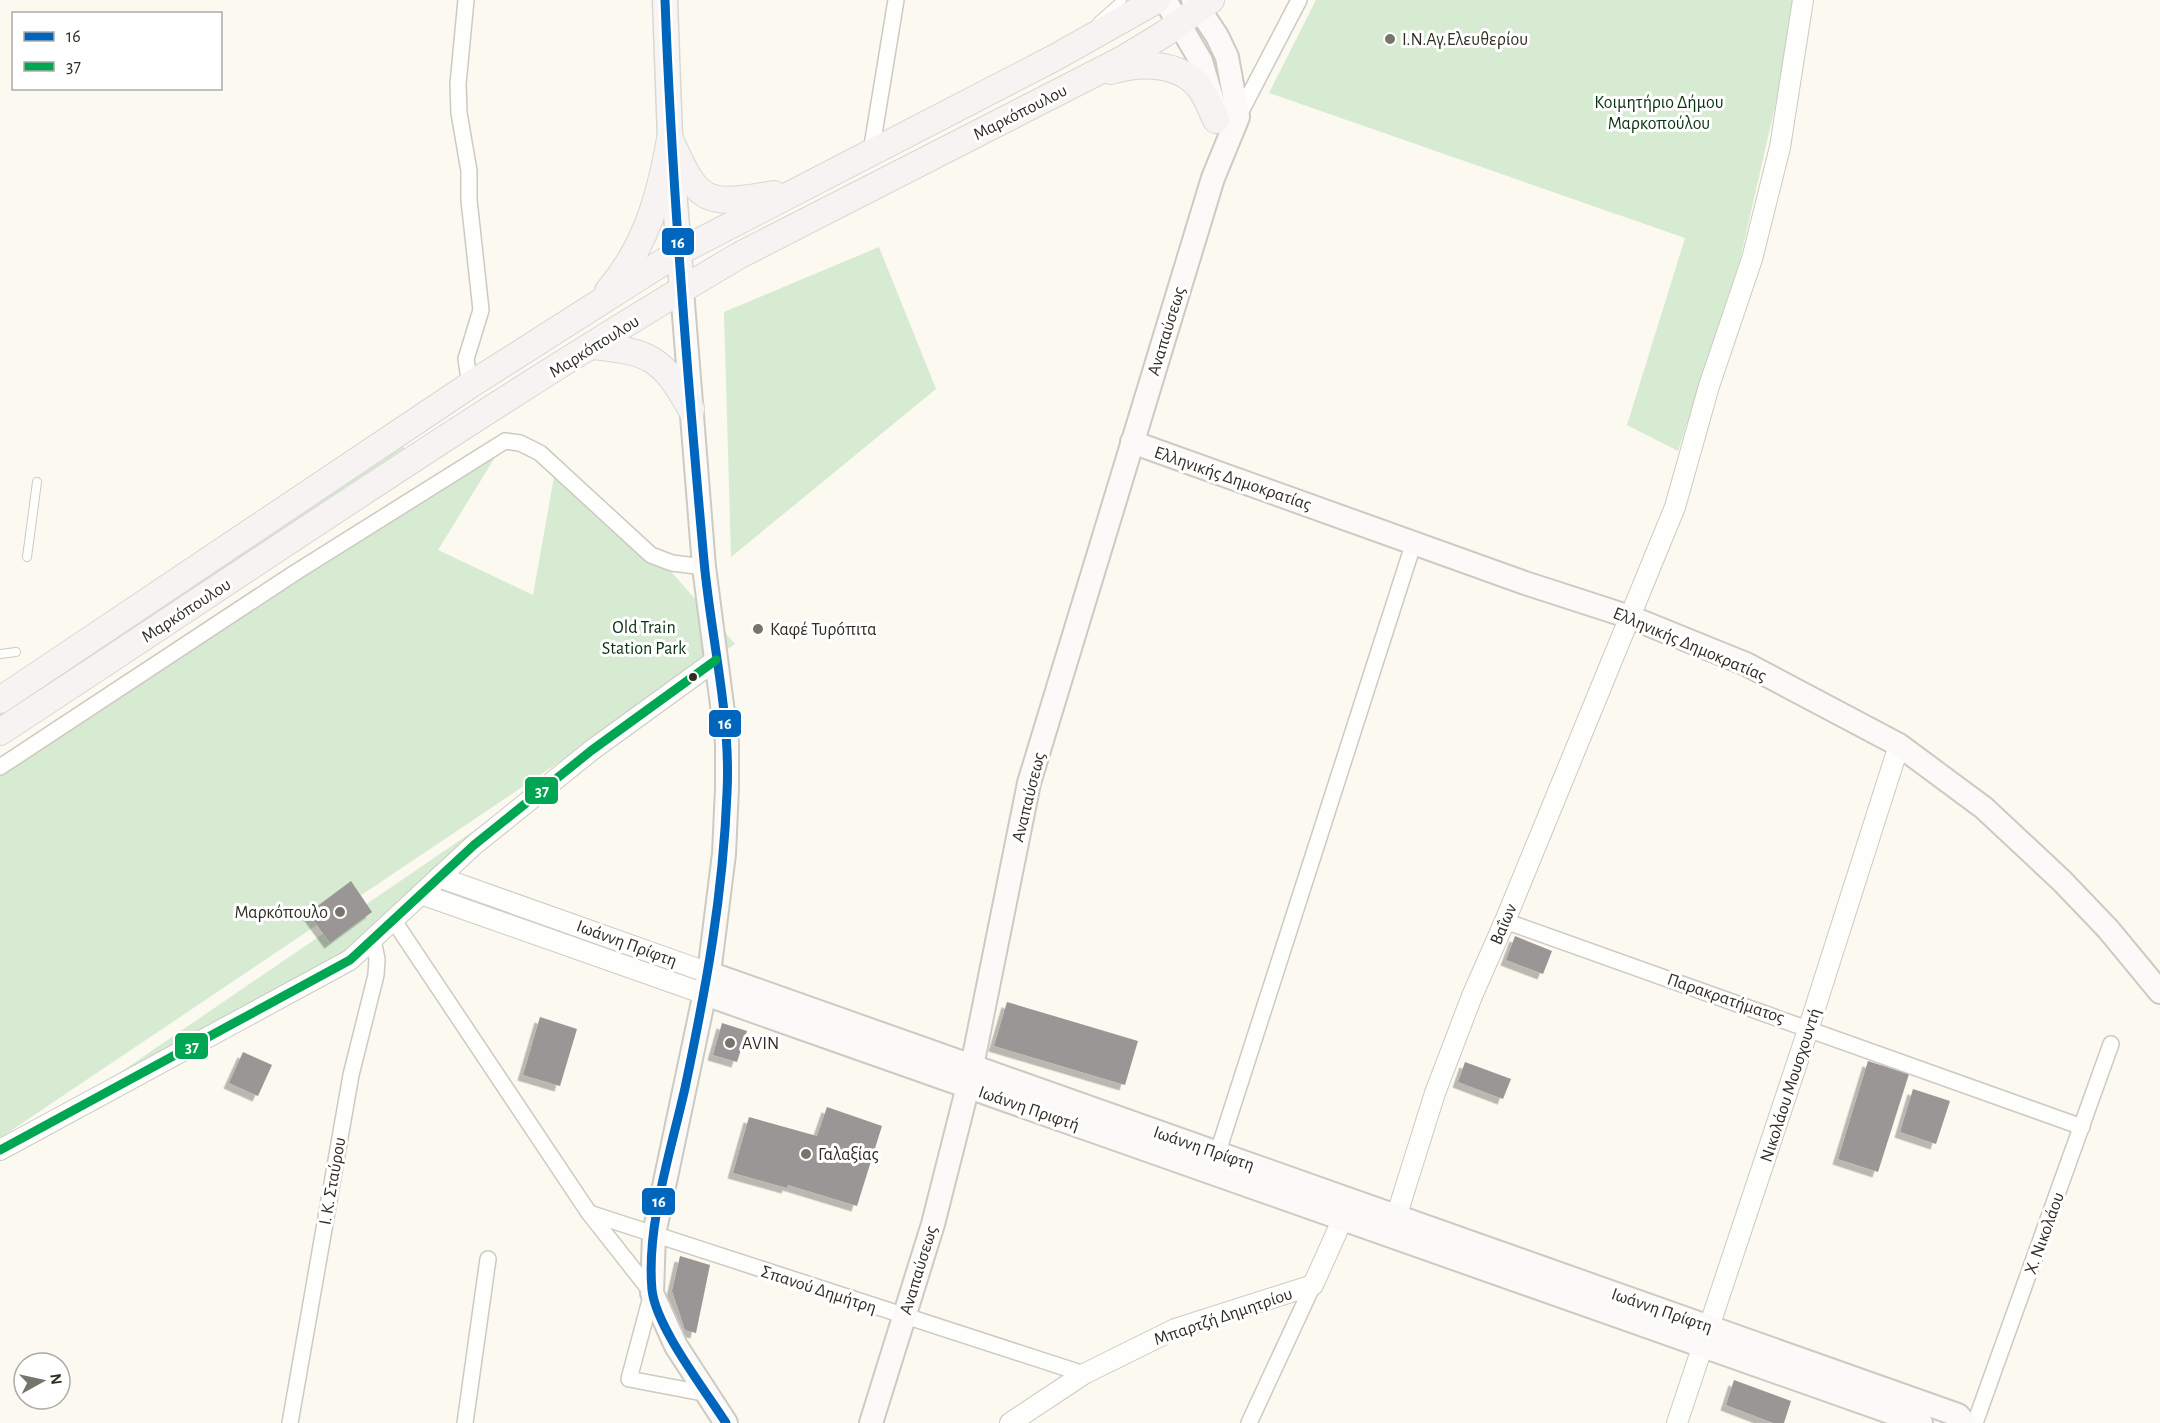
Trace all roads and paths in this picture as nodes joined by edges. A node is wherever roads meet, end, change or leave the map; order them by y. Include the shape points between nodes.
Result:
1 (466, 0) edge
2 (665, 0) edge
3 (896, 0) edge
4 (1122, 0) edge
5 (1157, 0) edge
6 (1166, 0) edge
7 (1299, 0) edge
8 (1803, 0) edge
9 (1196, 8) edge
10 (1056, 57) junction
11 (1072, 86) junction
12 (1227, 119) junction
13 (670, 139) junction
14 (872, 152) junction
15 (797, 189) junction
16 (679, 252) junction
17 (682, 290) junction
18 (594, 307) junction
19 (593, 346) junction
20 (470, 385) junction
21 (691, 409) junction
22 (1132, 442) junction
23 (37, 482) dead end
24 (1414, 542) junction
25 (27, 557) dead end
26 (704, 567) junction
27 (1630, 617) junction
28 (16, 652) dead end
29 (0, 654) edge
30 (716, 660) junction
31 (0, 700) edge
32 (0, 732) edge
33 (1899, 745) junction
34 (0, 767) edge
35 (440, 877) junction
36 (421, 894) junction
37 (394, 921) junction
38 (1505, 921) junction
39 (373, 940) junction
40 (707, 983) junction
41 (2160, 992) edge
42 (1809, 1027) junction
43 (2111, 1044) dead end
44 (970, 1076) junction
45 (2082, 1127) junction
46 (1090, 1130) joint
47 (0, 1150) edge
48 (1215, 1162) junction
49 (1347, 1209) junction
50 (589, 1213) junction
51 (1393, 1226) junction
52 (654, 1234) junction
53 (488, 1258) dead end
54 (1313, 1285) junction
55 (652, 1293) junction
56 (904, 1317) junction
57 (1706, 1336) junction
58 (1084, 1374) junction
59 (708, 1394) junction
60 (290, 1423) edge
61 (465, 1423) edge
62 (726, 1423) edge
63 (871, 1423) edge
64 (1010, 1423) edge
65 (1248, 1423) edge
66 (1677, 1423) edge
67 (1921, 1423) edge
68 (1965, 1423) edge
69 (1976, 1423) edge

1 - 20 street via 459,113 469,171 481,310 466,359
2 - 13 main road
3 - 14 street
4 - 10 lane
5 - 10 highway, Μαρκόπουλου
6 - 9 main road, Αναπαύσεως
7 - 12 street
8 - 27 street, Βαΐων via 1780,147 1752,259 1709,386 1675,507
9 - 11 highway, Μαρκόπουλου via 1123,59
9 - 12 main road, Αναπαύσεως via 1227,57
10 - 14 highway, Μαρκόπουλου
11 - 12 highway via 1114,69 1150,65 1175,69 1187,75
11 - 17 highway, Μαρκόπουλου via 740,255
12 - 22 main road, Αναπαύσεως via 1213,178
13 - 15 highway via 688,178 699,192 711,198 741,200
13 - 16 main road
13 - 18 highway via 661,187 645,237
14 - 15 highway, Μαρκόπουλου
15 - 16 highway, Μαρκόπουλου
16 - 17 main road
16 - 18 highway, Μαρκόπουλου
17 - 19 highway, Μαρκόπουλου
17 - 21 main road
18 - 20 highway, Μαρκόπουλου
19 - 21 highway via 650,357 672,376
19 - 32 highway, Μαρκόπουλου
20 - 31 highway, Μαρκόπουλου
21 - 26 main road
22 - 24 main road, Ελληνικής Δημοκρατίας
22 - 44 main road, Αναπαύσεως via 1029,783
23 - 25 lane
24 - 27 main road, Ελληνικής Δημοκρατίας
24 - 48 street
26 - 30 main road
26 - 34 street via 672,563 651,555 540,453 505,441 293,574
27 - 33 main road, Ελληνικής Δημοκρατίας via 1746,664
27 - 38 street, Βαΐων
28 - 29 lane
30 - 35 street via 592,750
30 - 40 main road via 727,743 728,788 721,884
33 - 41 main road, Ελληνικής Δημοκρατίας via 1984,808 2062,881 2108,928
33 - 42 street, Νικολάου Μουσχουντή
35 - 36 street
35 - 40 street, Ιωάννη Πρίφτη
36 - 37 street
36 - 40 street, Ιωάννη Πρίφτη
37 - 39 street
37 - 50 street
38 - 42 street, Παρακρατήματος
38 - 51 street, Βαΐων via 1435,1093
39 - 47 street via 350,960
39 - 60 street, Ι. Κ. Σταύρου via 376,975 351,1075
40 - 44 main road, Ιωάννη Πρίφτη
40 - 52 main road
42 - 45 street, Παρακρατήματος
42 - 57 street, Νικολάου Μουσχουντή
43 - 45 street, Χ. Νικολάου
44 - 46 main road, Ιωάννη Πριφτή
44 - 48 main road, Ιωάννη Πρίφτη
44 - 56 main road, Αναπαύσεως via 933,1224
45 - 69 street, Χ. Νικολάου
46 - 48 main road, Ιωάννη Πρίφτη
48 - 49 main road, Ιωάννη Πρίφτη
49 - 51 main road, Ιωάννη Πρίφτη
49 - 54 street
50 - 52 street, Σπανού Δημήτρη
50 - 55 street
51 - 57 main road, Ιωάννη Πρίφτη
52 - 55 main road
52 - 56 street, Σπανού Δημήτρη
53 - 61 street
54 - 58 street, Μπαρτζή Δημητρίου via 1174,1329
54 - 65 street
55 - 59 main road via 676,1346
55 - 59 street via 629,1379
56 - 58 street, Σπανού Δημήτρη
56 - 63 main road, Αναπαύσεως
57 - 66 street, Νικολάου Μουσχουντή
57 - 67 main road, Ιωάννη Πρίφτη
57 - 68 main road, Ιωάννη Πρίφτη via 1958,1414
58 - 64 street, Μπαρτζή Δημητρίου
59 - 62 main road

